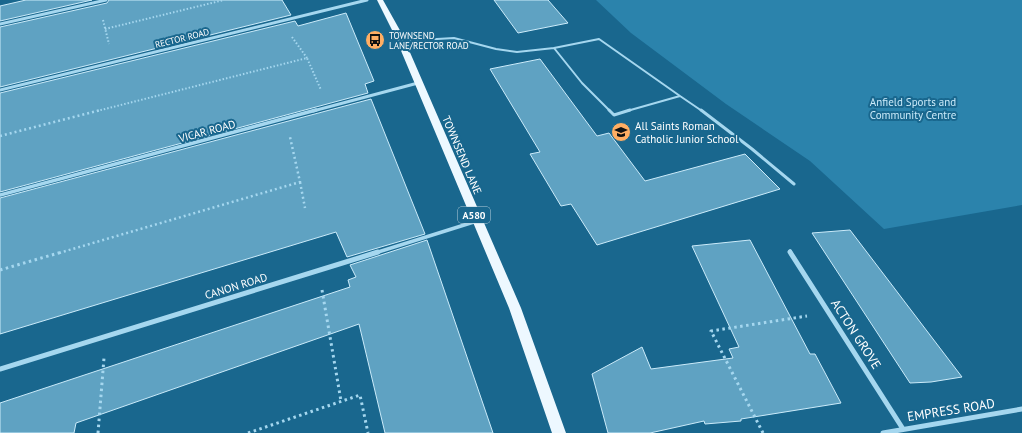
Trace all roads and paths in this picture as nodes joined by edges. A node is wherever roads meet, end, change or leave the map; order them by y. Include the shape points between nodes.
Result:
1 (106, 0) edge
2 (224, 0) edge
3 (367, 0) edge
4 (380, 0) edge
5 (99, 2) junction
6 (0, 24) edge
7 (105, 28) junction
8 (401, 41) junction
9 (554, 48) junction
10 (113, 62) junction
11 (418, 83) junction
12 (0, 90) edge
13 (680, 96) junction
14 (329, 106) junction
15 (286, 119) junction
16 (0, 136) edge
17 (300, 182) junction
18 (794, 184) dead end
19 (0, 195) edge
20 (305, 208) dead end
21 (477, 221) junction
22 (790, 251) dead end
23 (0, 270) edge
24 (318, 270) junction
25 (829, 313) junction
26 (106, 336) junction
27 (0, 369) edge
28 (341, 401) junction
29 (1022, 410) edge
30 (903, 429) junction
31 (98, 433) edge
32 (248, 433) edge
33 (368, 433) edge
34 (559, 433) edge
35 (763, 433) edge
36 (883, 433) edge

1 - 5 street
2 - 7 path
3 - 10 street, RECTOR ROAD
4 - 8 main road, TOWNSEND LANE / A580
5 - 6 street
5 - 7 path
7 - 10 path
8 - 9 lane via 460,39 516,52
8 - 11 main road, TOWNSEND LANE / A580
9 - 13 lane via 599,39
9 - 13 lane via 582,83 614,115
10 - 12 street, RECTOR ROAD
11 - 14 street, VICAR ROAD
11 - 21 main road, TOWNSEND LANE / A580
13 - 18 lane via 746,143
14 - 15 street, VICAR ROAD
14 - 16 path via 307,58
15 - 17 path
15 - 19 street, VICAR ROAD
17 - 20 path
17 - 23 path
21 - 24 street, CANON ROAD
21 - 34 main road, TOWNSEND LANE / A580 via 515,308
22 - 25 street, ACTON GROVE
24 - 26 street, CANON ROAD
24 - 28 path
25 - 30 street, ACTON GROVE
25 - 35 path via 711,330
26 - 27 street, CANON ROAD
26 - 31 path
28 - 32 path
28 - 33 path via 360,395
29 - 30 street, EMPRESS ROAD
30 - 36 street, EMPRESS ROAD

